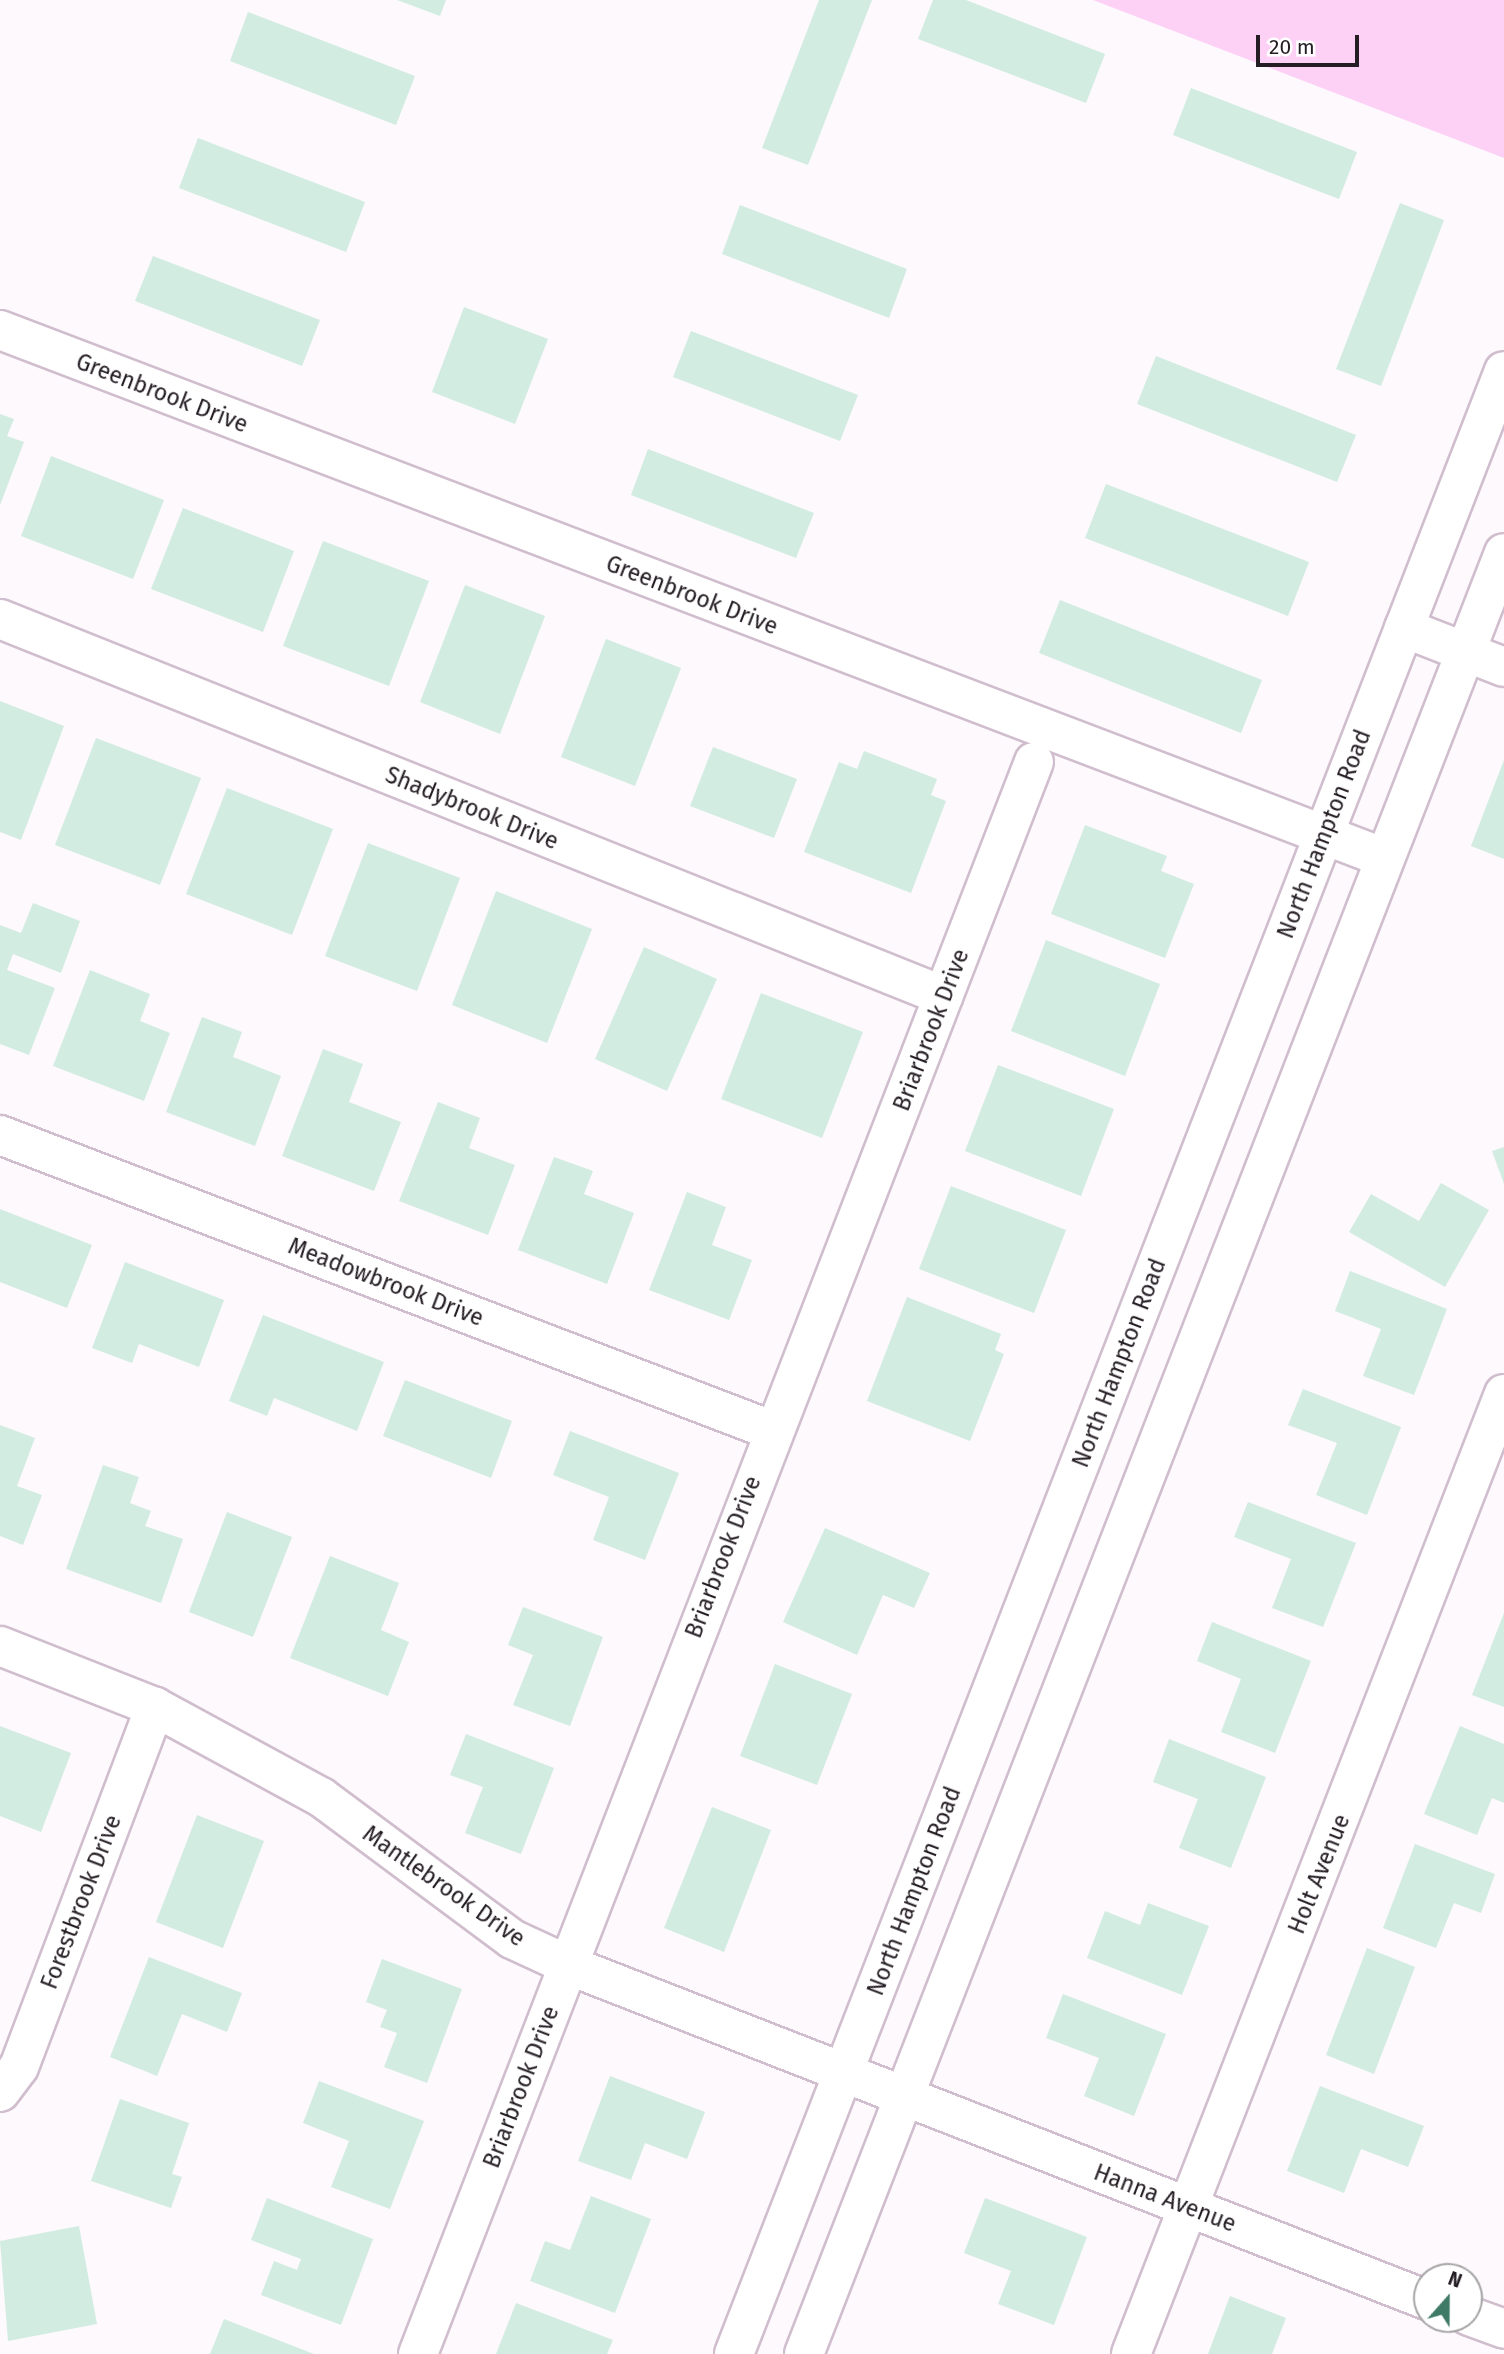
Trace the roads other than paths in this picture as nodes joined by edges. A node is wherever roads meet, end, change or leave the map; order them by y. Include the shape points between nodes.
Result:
1 (0, 330) edge
2 (1504, 371) edge
3 (1504, 553) edge
4 (0, 620) edge
5 (1404, 628) junction
6 (1465, 652) junction
7 (1504, 667) edge
8 (1034, 762) dead end
9 (1322, 839) junction
10 (1385, 858) junction
11 (944, 996) junction
12 (0, 1135) edge
13 (1504, 1394) edge
14 (771, 1430) junction
15 (0, 1646) edge
16 (155, 1707) junction
17 (568, 1965) junction
18 (844, 2073) junction
19 (0, 2092) edge
20 (903, 2096) junction
21 (1187, 2206) junction
22 (1413, 2295) edge
23 (1483, 2321) edge
24 (1504, 2329) edge
25 (418, 2354) edge
26 (734, 2354) edge
27 (804, 2354) edge
28 (1131, 2354) edge

1 - 9 street, Greenbrook Drive
2 - 5 street, North Hampton Road
3 - 6 street
4 - 11 street, Shadybrook Drive
5 - 6 street
5 - 9 street, North Hampton Road
6 - 7 street
6 - 10 street
8 - 11 street, Briarbrook Drive
9 - 10 street, Greenbrook Drive
9 - 18 street, North Hampton Road
10 - 20 street
11 - 14 street, Briarbrook Drive
12 - 14 street, Meadowbrook Drive
13 - 21 street, Holt Avenue
14 - 17 street, Briarbrook Drive
15 - 16 street, Mantlebrook Drive
16 - 17 street, Mantlebrook Drive via 320,1797 512,1939
16 - 19 street, Forestbrook Drive via 19,2067
17 - 18 street, Mantlebrook Drive
17 - 25 street, Briarbrook Drive
18 - 20 street, Mantlebrook Drive
18 - 26 street, North Hampton Road
20 - 21 street, Hanna Avenue
20 - 27 street
21 - 22 street, Hanna Avenue
21 - 28 street, Holt Avenue
23 - 24 street

